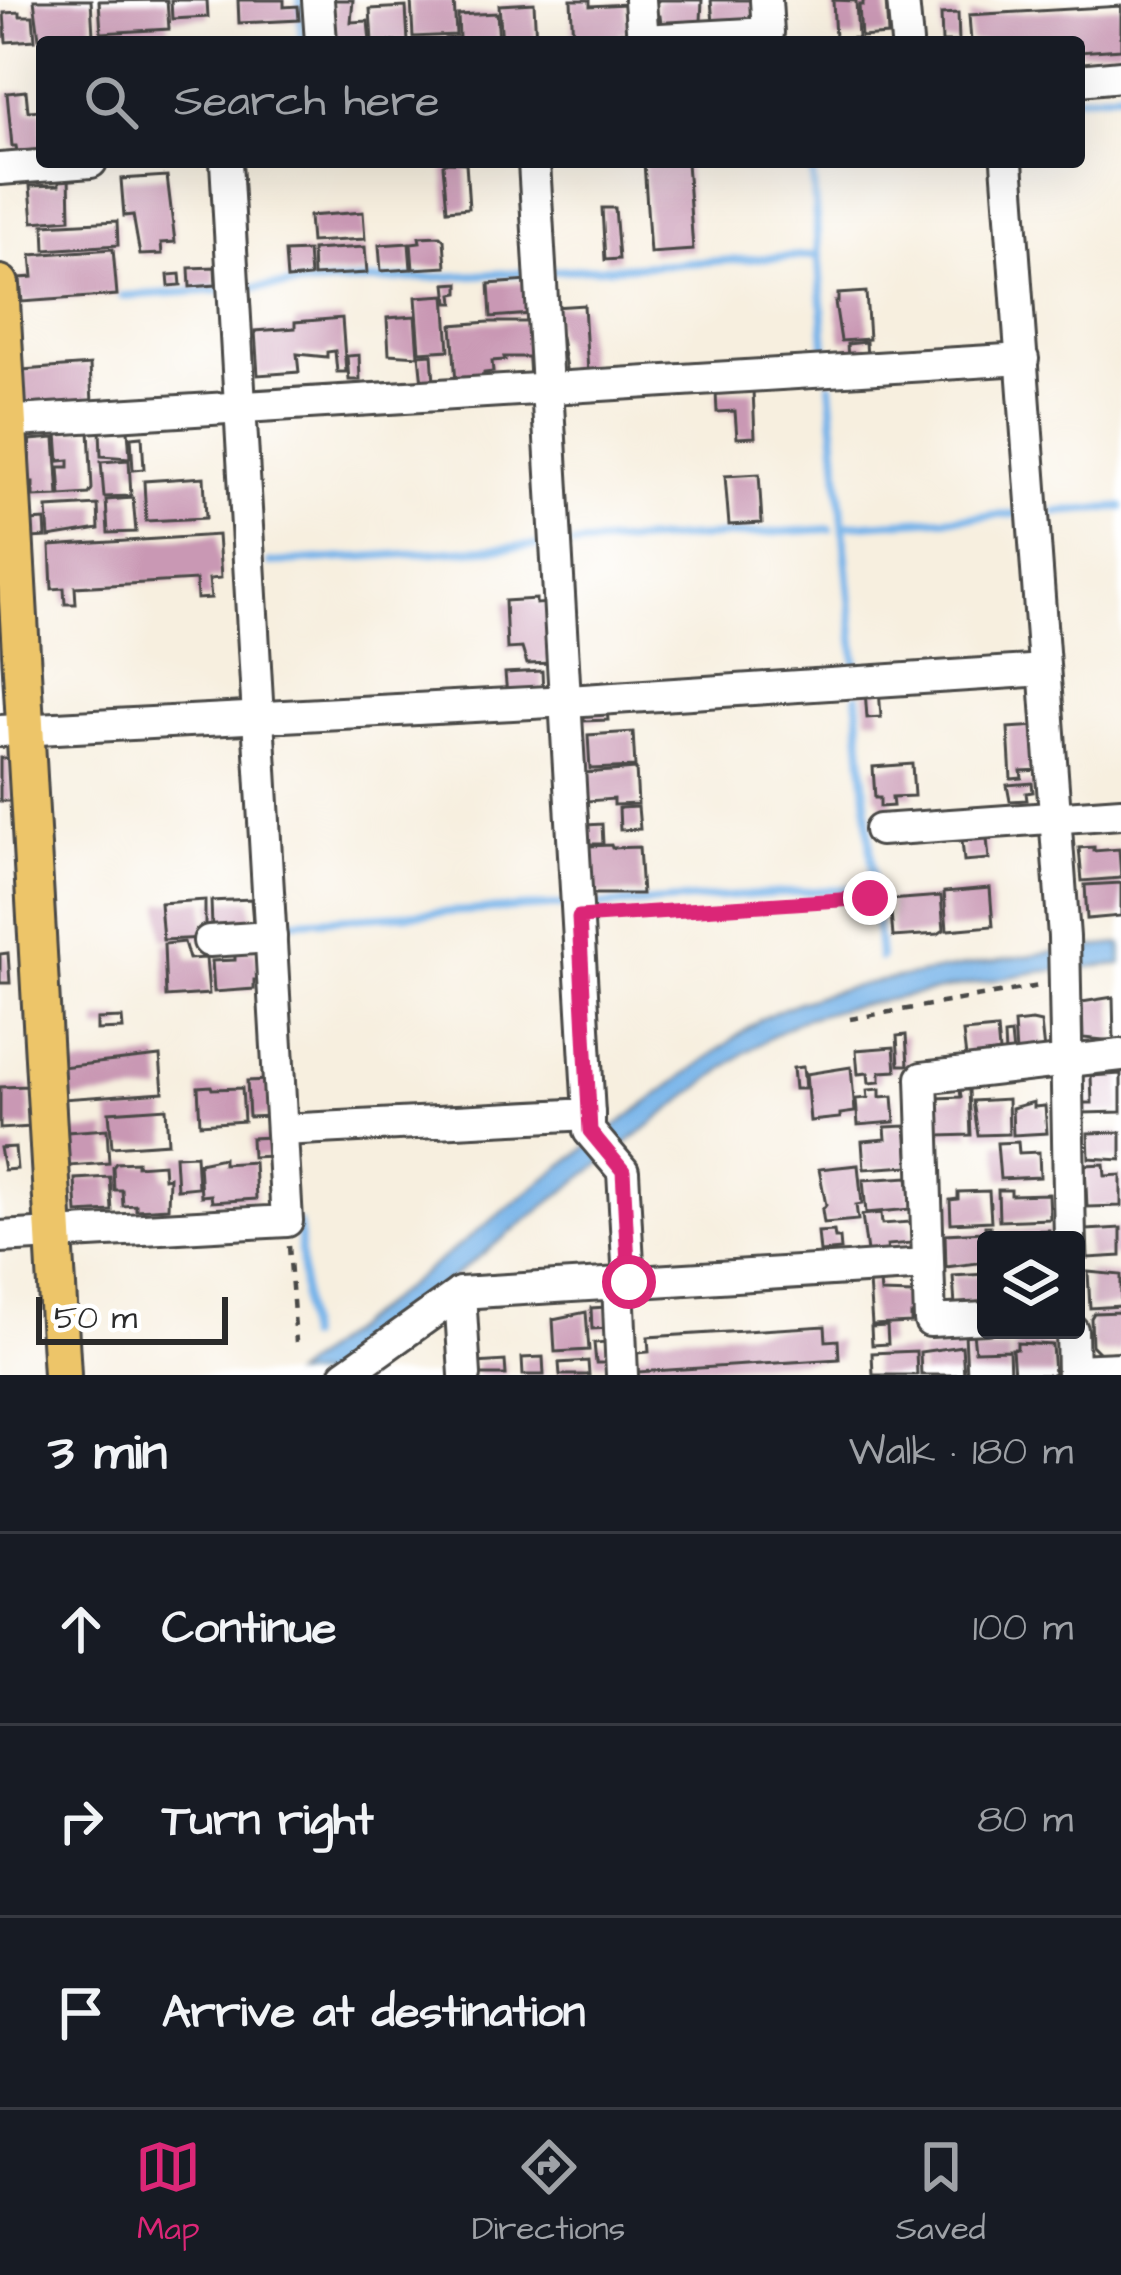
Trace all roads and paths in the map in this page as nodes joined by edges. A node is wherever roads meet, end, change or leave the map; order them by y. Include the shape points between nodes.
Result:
1 (318, 0) edge
2 (640, 0) edge
3 (766, 0) edge
4 (903, 0) edge
5 (321, 36) edge
6 (643, 36) edge
7 (721, 36) edge
8 (906, 36) edge
9 (1121, 76) edge
10 (1085, 79) edge
11 (36, 166) edge
12 (226, 168) edge
13 (534, 168) edge
14 (1007, 168) edge
15 (0, 169) edge
16 (0, 284) edge
17 (1023, 359) junction
18 (548, 388) junction
19 (240, 404) junction
20 (4, 422) edge
21 (1044, 670) junction
22 (568, 701) junction
23 (258, 717) junction
24 (13, 730) edge
25 (1121, 813) edge
26 (1054, 817) junction
27 (880, 830) dead end
28 (870, 898) dead end
29 (579, 917) junction
30 (271, 937) junction
31 (209, 941) dead end
32 (1064, 980) junction
33 (850, 1019) dead end
34 (1121, 1055) edge
35 (1066, 1062) junction
36 (589, 1123) junction
37 (282, 1130) junction
38 (287, 1221) junction
39 (1070, 1231) edge
40 (54, 1233) junction
41 (0, 1237) edge
42 (928, 1264) junction
43 (623, 1282) junction
44 (460, 1293) junction
45 (977, 1318) edge
46 (1072, 1339) edge
47 (296, 1342) dead end
48 (1121, 1368) edge
49 (1073, 1372) edge
50 (62, 1375) edge
51 (345, 1375) edge
52 (465, 1375) edge
53 (622, 1375) edge

1 - 5 street
2 - 6 street
3 - 7 street via 768,33
4 - 8 street
9 - 10 street
11 - 15 street
12 - 19 street
13 - 18 street
14 - 17 street
16 - 20 main road
17 - 18 street
17 - 21 street
18 - 19 street
18 - 22 street
19 - 20 street
19 - 23 street
20 - 24 main road
21 - 22 street
21 - 26 street
22 - 23 street
22 - 29 street
23 - 24 street
23 - 30 street
24 - 40 main road
25 - 26 street
26 - 27 street
26 - 32 street
28 - 29 path
29 - 36 street
30 - 31 street
30 - 37 street
32 - 33 path
32 - 35 street
34 - 35 street
35 - 39 street
35 - 42 street via 922,1078
36 - 37 street
36 - 43 street via 623,1171
37 - 38 street
38 - 40 street
38 - 47 path
40 - 41 street
40 - 50 main road
42 - 43 street
42 - 45 street via 929,1321
43 - 44 street
43 - 53 street
44 - 51 street
44 - 52 street
46 - 49 street
48 - 49 street

